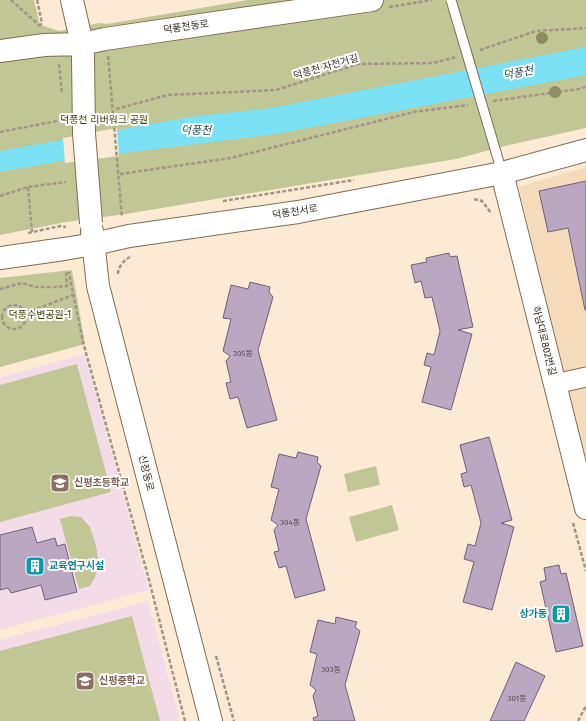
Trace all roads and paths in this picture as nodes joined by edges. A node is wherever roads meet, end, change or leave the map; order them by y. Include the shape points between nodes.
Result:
1 (11, 0) edge
2 (37, 0) edge
3 (72, 0) edge
4 (372, 0) edge
5 (451, 0) edge
6 (586, 28) edge
7 (0, 51) edge
8 (82, 51) junction
9 (474, 52) dead end
10 (108, 56) dead end
11 (460, 56) dead end
12 (586, 87) edge
13 (489, 102) dead end
14 (474, 104) dead end
15 (116, 109) dead end
16 (62, 120) dead end
17 (0, 132) edge
18 (586, 150) edge
19 (502, 173) junction
20 (120, 174) dead end
21 (354, 180) dead end
22 (66, 182) dead end
23 (28, 187) junction
24 (0, 190) edge
25 (1, 195) edge
26 (471, 198) dead end
27 (218, 202) dead end
28 (492, 214) dead end
29 (126, 216) dead end
30 (32, 232) dead end
31 (94, 244) junction
32 (132, 256) dead end
33 (0, 258) edge
34 (121, 265) dead end
35 (0, 289) edge
36 (74, 295) junction
37 (26, 313) junction
38 (1, 321) edge
39 (586, 376) edge
40 (555, 384) junction
41 (586, 508) edge
42 (586, 706) edge
43 (184, 721) edge
44 (211, 721) edge
45 (578, 721) edge

1 - 2 path via 40,26 42,24
3 - 8 street
4 - 8 street, 덕풍천동로 via 105,39
5 - 19 lane, bridge
6 - 9 path via 536,31
7 - 8 street, 덕풍천동로 via 44,46
8 - 31 street, 신장동로, bridge via 84,133
10 - 29 path, bridge via 122,217
11 - 15 path, 덕풍천 자전거길 via 433,63 358,64 276,90 168,95
12 - 13 path
14 - 20 path via 414,112 231,158
16 - 17 path
18 - 19 street, 덕풍천서로
19 - 31 street, 덕풍천서로 via 298,212 130,236
19 - 40 street, 하남대로802번길
21 - 27 path
22 - 23 path
23 - 25 path
23 - 30 path
24 - 25 path
26 - 28 path via 482,201
31 - 33 street, 덕풍천서로
31 - 44 street, 신장동로 via 98,286
32 - 34 path
35 - 36 path via 22,284 67,286 66,273 70,273
36 - 37 path
36 - 43 path via 83,342 148,576
37 - 38 path via 24,324 18,328 10,328
37 - 38 path via 18,305 10,305 2,313
39 - 40 street
40 - 41 street, 하남대로802번길
42 - 45 path

